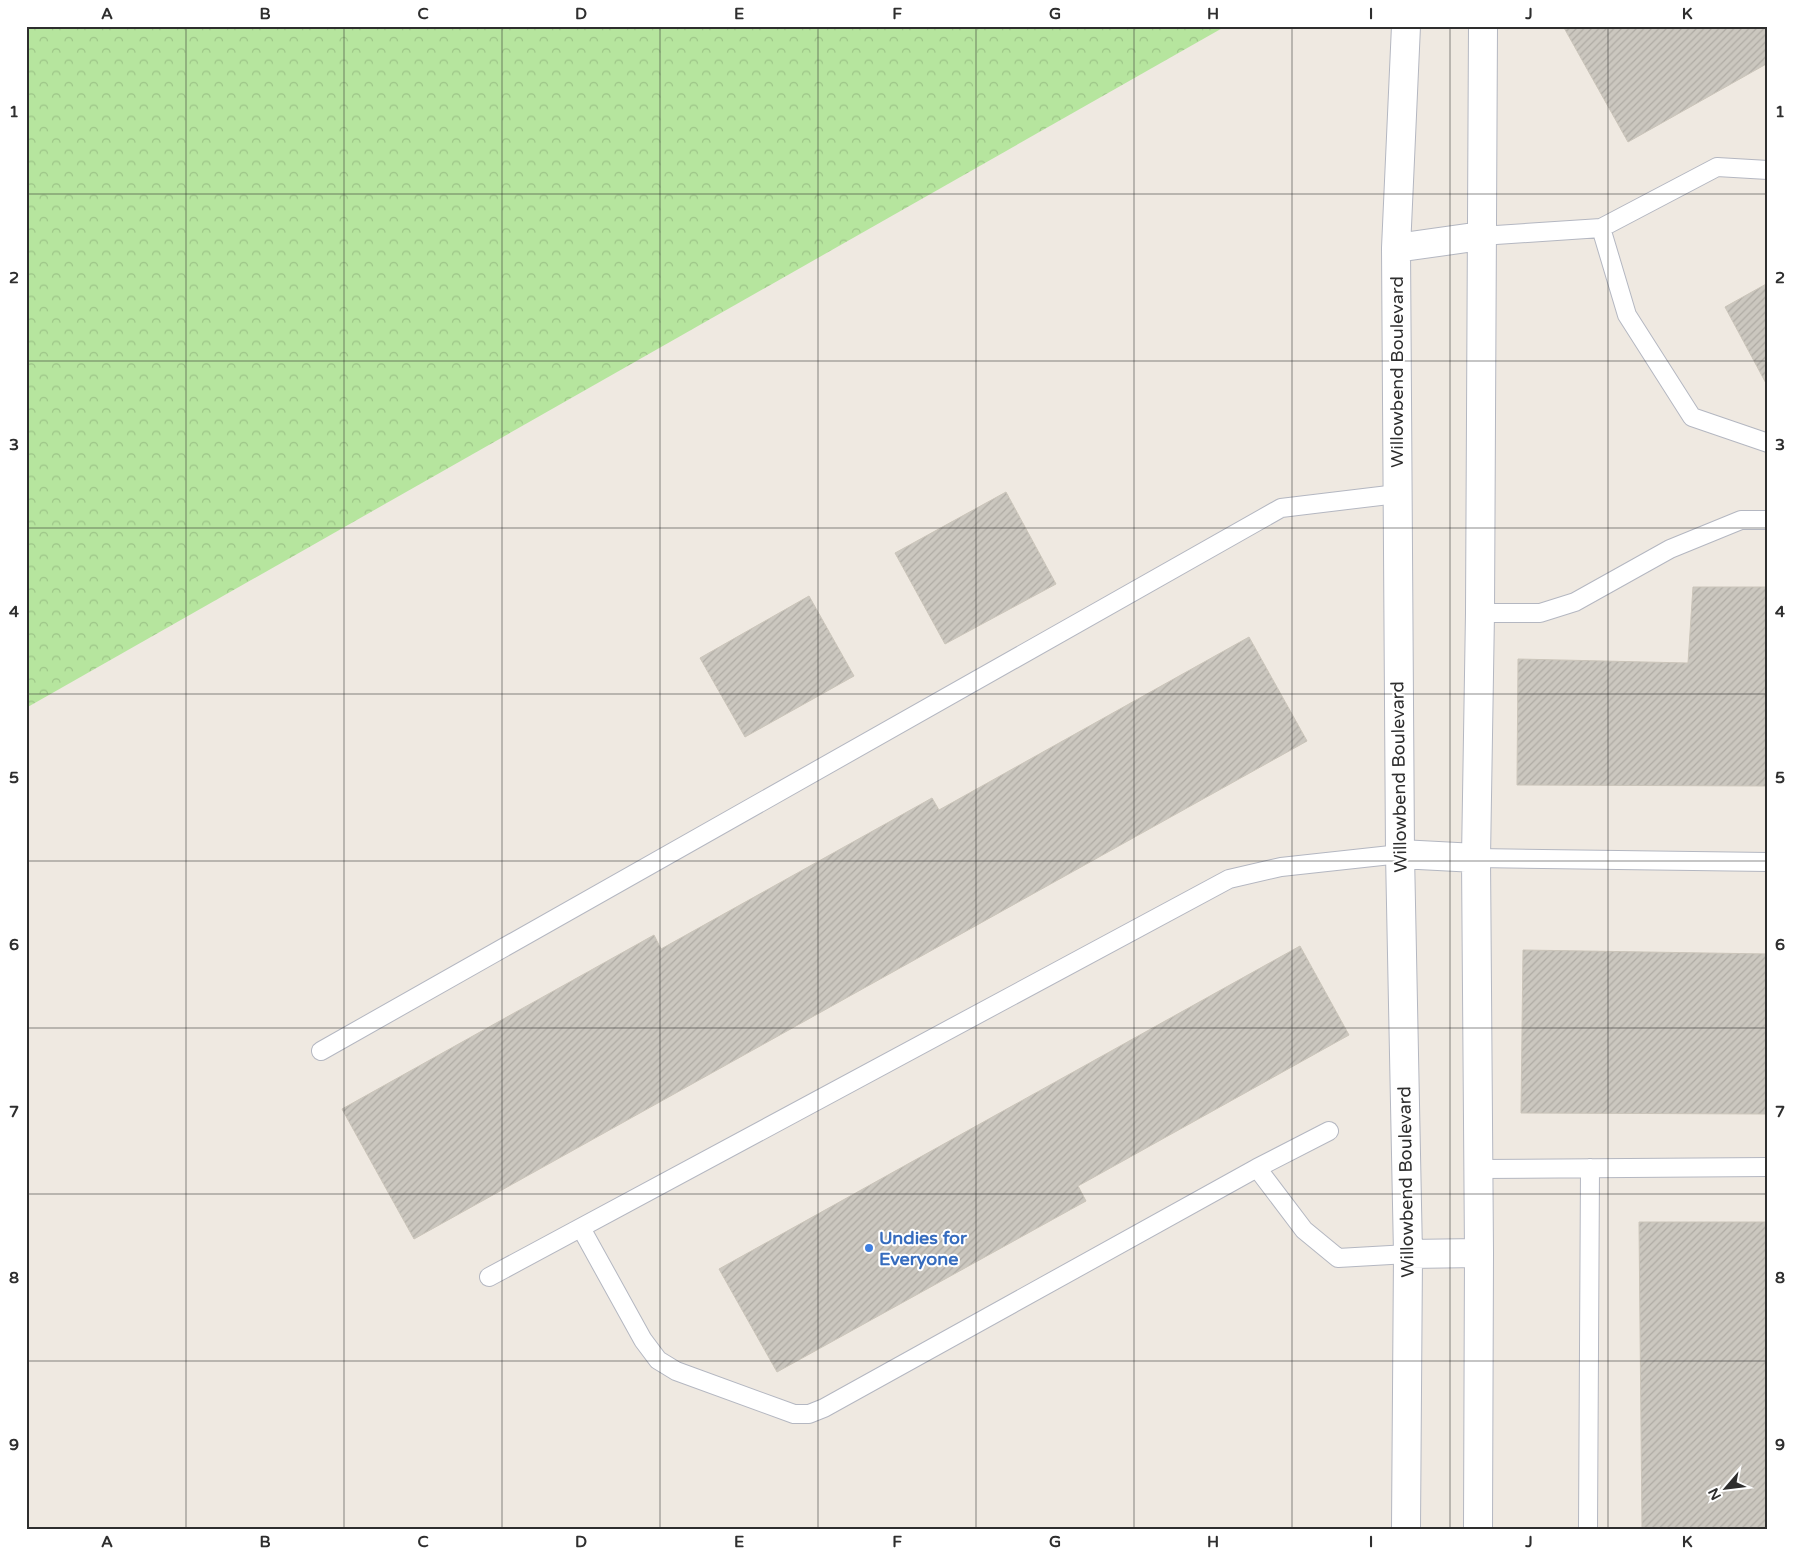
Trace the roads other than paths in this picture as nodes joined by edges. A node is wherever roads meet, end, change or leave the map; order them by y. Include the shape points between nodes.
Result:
1 (1406, 26) edge
2 (1483, 26) edge
3 (1768, 170) edge
4 (1601, 228) junction
5 (1481, 236) junction
6 (1396, 248) junction
7 (1768, 442) edge
8 (1397, 494) junction
9 (1768, 520) edge
10 (1480, 613) junction
11 (1400, 854) junction
12 (1476, 858) junction
13 (1768, 862) edge
14 (321, 1051) dead end
15 (1329, 1131) dead end
16 (1768, 1167) edge
17 (1257, 1168) junction
18 (1590, 1168) junction
19 (1478, 1169) junction
20 (581, 1228) junction
21 (1479, 1253) junction
22 (1408, 1254) junction
23 (489, 1277) dead end
24 (1406, 1529) edge
25 (1478, 1529) edge
26 (1588, 1529) edge

1 - 6 main road, Willowbend Boulevard
2 - 5 main road
3 - 4 lane via 1717,167
4 - 5 lane
4 - 7 lane via 1627,315 1692,417
5 - 6 main road
5 - 10 main road
6 - 8 main road, Willowbend Boulevard
8 - 11 main road, Willowbend Boulevard
8 - 14 lane via 1281,508
9 - 10 lane via 1740,520 1678,546 1576,602 1540,613
10 - 12 main road
11 - 12 main road
11 - 20 lane via 1281,867 1229,879
11 - 22 main road, Willowbend Boulevard
12 - 13 lane
12 - 19 main road
15 - 17 lane
16 - 18 lane
17 - 20 lane via 809,1414 794,1414 676,1370 658,1360 643,1340
17 - 22 lane via 1304,1230 1338,1258
18 - 19 lane
18 - 26 lane
19 - 21 main road
20 - 23 lane
21 - 22 main road
21 - 25 main road
22 - 24 main road, Willowbend Boulevard

